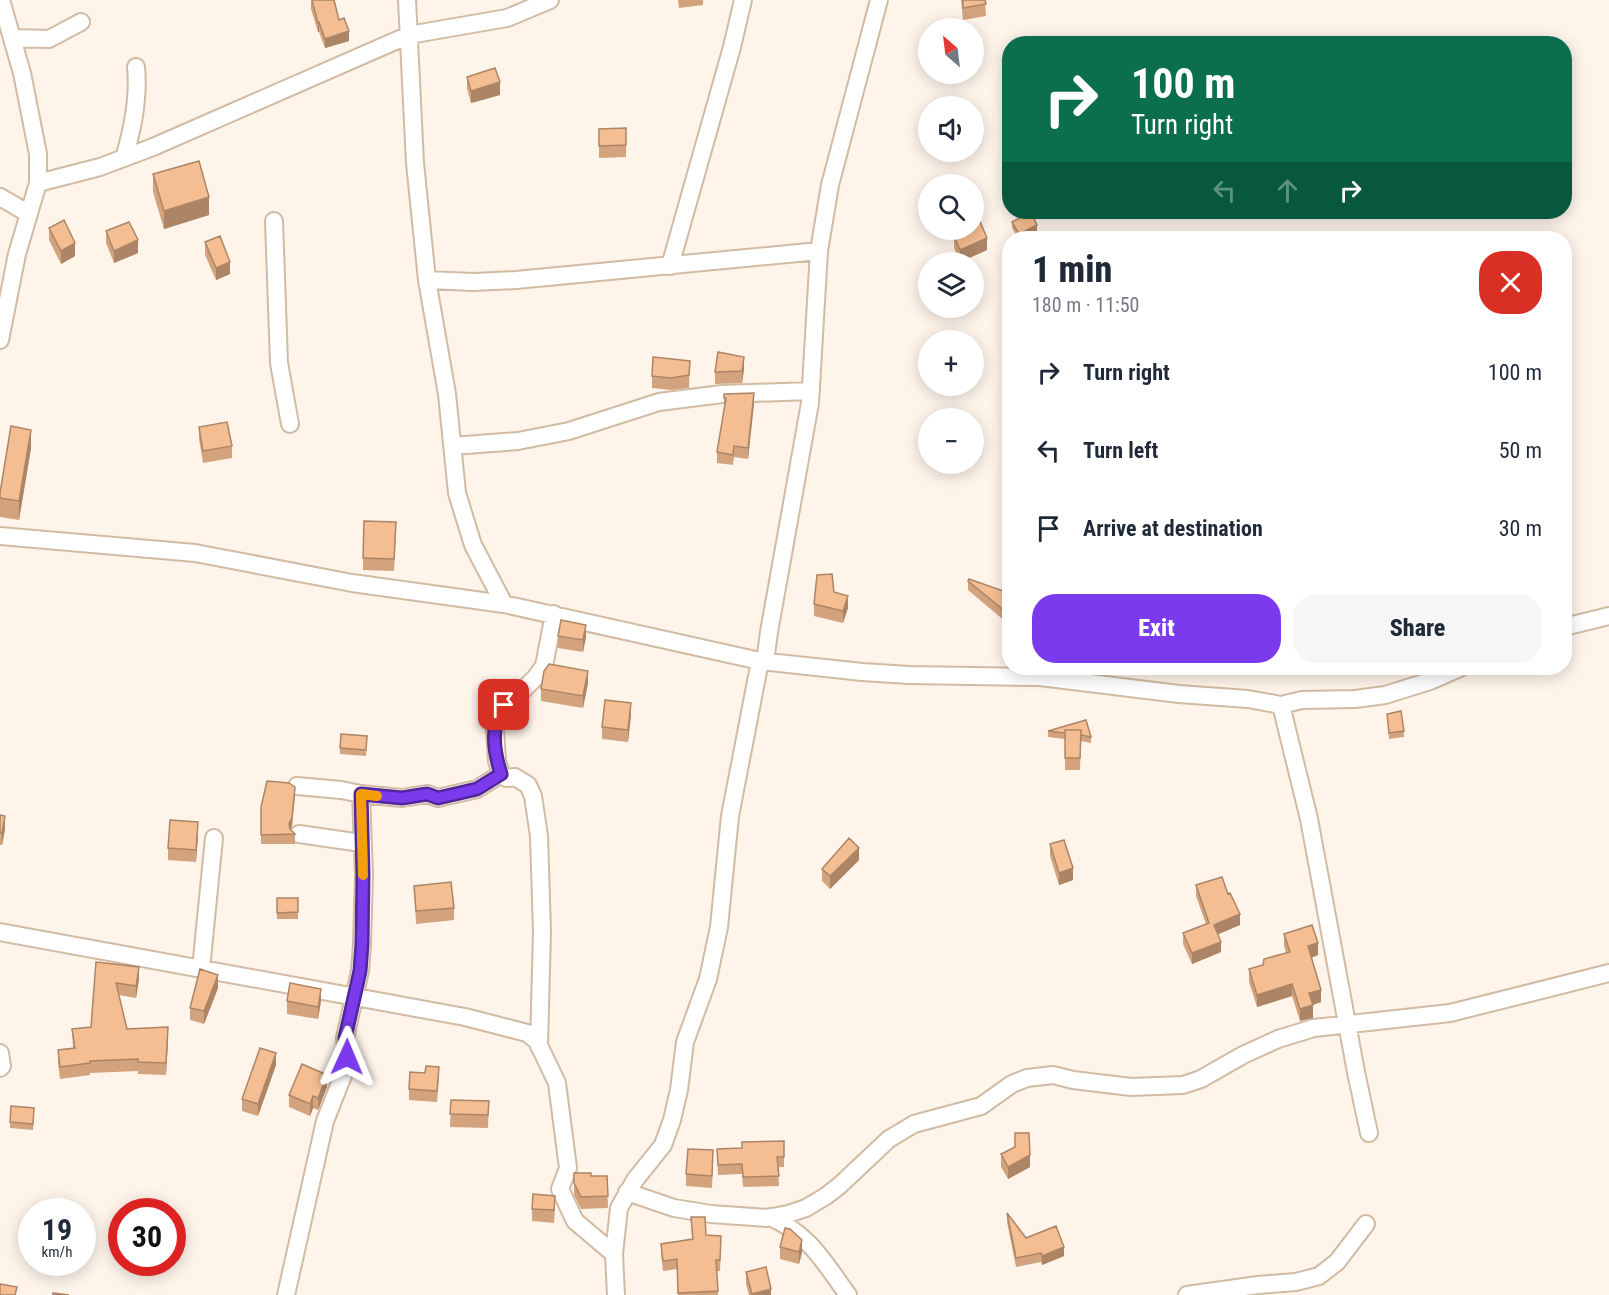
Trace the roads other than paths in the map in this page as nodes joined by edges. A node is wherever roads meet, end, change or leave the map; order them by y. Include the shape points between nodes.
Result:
1 (1, 0) edge
2 (407, 0) edge
3 (550, 0) edge
4 (743, 0) edge
5 (879, 0) edge
6 (81, 22) dead end
7 (409, 35) junction
8 (12, 38) junction
9 (136, 67) dead end
10 (124, 158) junction
11 (38, 183) junction
12 (0, 197) edge
13 (29, 214) junction
14 (274, 221) dead end
15 (819, 251) junction
16 (669, 266) junction
17 (428, 280) junction
18 (0, 340) edge
19 (811, 391) junction
20 (290, 424) dead end
21 (452, 446) junction
22 (0, 536) edge
23 (504, 604) junction
24 (554, 614) junction
25 (1609, 616) edge
26 (1572, 625) edge
27 (763, 662) junction
28 (1444, 675) edge
29 (1281, 705) junction
30 (501, 774) junction
31 (297, 786) edge
32 (361, 794) junction
33 (299, 834) dead end
34 (214, 838) dead end
35 (361, 843) junction
36 (0, 932) edge
37 (201, 969) junction
38 (1609, 973) edge
39 (352, 998) junction
40 (1348, 1025) junction
41 (539, 1046) junction
42 (0, 1053) edge
43 (0, 1068) edge
44 (1369, 1133) dead end
45 (627, 1192) junction
46 (770, 1217) junction
47 (1366, 1224) dead end
48 (614, 1254) junction
49 (286, 1295) edge
50 (616, 1295) edge
51 (848, 1295) edge
52 (1186, 1295) edge

1 - 8 street
2 - 7 street
3 - 7 street via 507,18
4 - 16 street
5 - 15 street via 830,184
6 - 8 street via 49,39
7 - 10 street
7 - 17 street via 415,163
8 - 11 street via 38,154
9 - 10 street via 133,129
10 - 11 street
11 - 13 street
12 - 13 street
13 - 18 street
14 - 20 street via 279,363
15 - 16 street
15 - 19 street
16 - 17 street via 516,280
17 - 21 street
19 - 21 street via 722,394 659,402 569,431 518,441
19 - 27 street
21 - 23 street via 457,493 473,545
22 - 23 street via 195,553 352,583
23 - 24 street
24 - 27 street
24 - 30 street via 544,666 496,716
25 - 26 street
27 - 29 street via 909,675 1040,677
27 - 45 street via 730,816 719,927 708,980 685,1042 679,1090 663,1145
28 - 29 street via 1385,694
29 - 40 street via 1310,819
30 - 32 street via 477,789 438,798 427,794 402,798
30 - 41 street via 528,785 538,825 542,931
31 - 32 street
32 - 35 street
33 - 35 street
34 - 37 street
35 - 39 street via 362,944
36 - 37 street
37 - 39 street
38 - 40 street via 1450,1013
39 - 41 street via 490,1023 527,1033
39 - 49 street via 344,1073 325,1121
40 - 44 street
40 - 46 street via 1314,1028 1278,1039 1183,1085 1131,1087 1053,1075 1027,1078 981,1106 914,1124 889,1139 826,1196 806,1208
41 - 48 street via 557,1083 568,1168 560,1189 575,1221
42 - 43 street
45 - 46 street via 674,1208
45 - 48 street via 619,1208
46 - 51 street via 810,1243
47 - 52 street via 1336,1262 1319,1276
48 - 50 street

